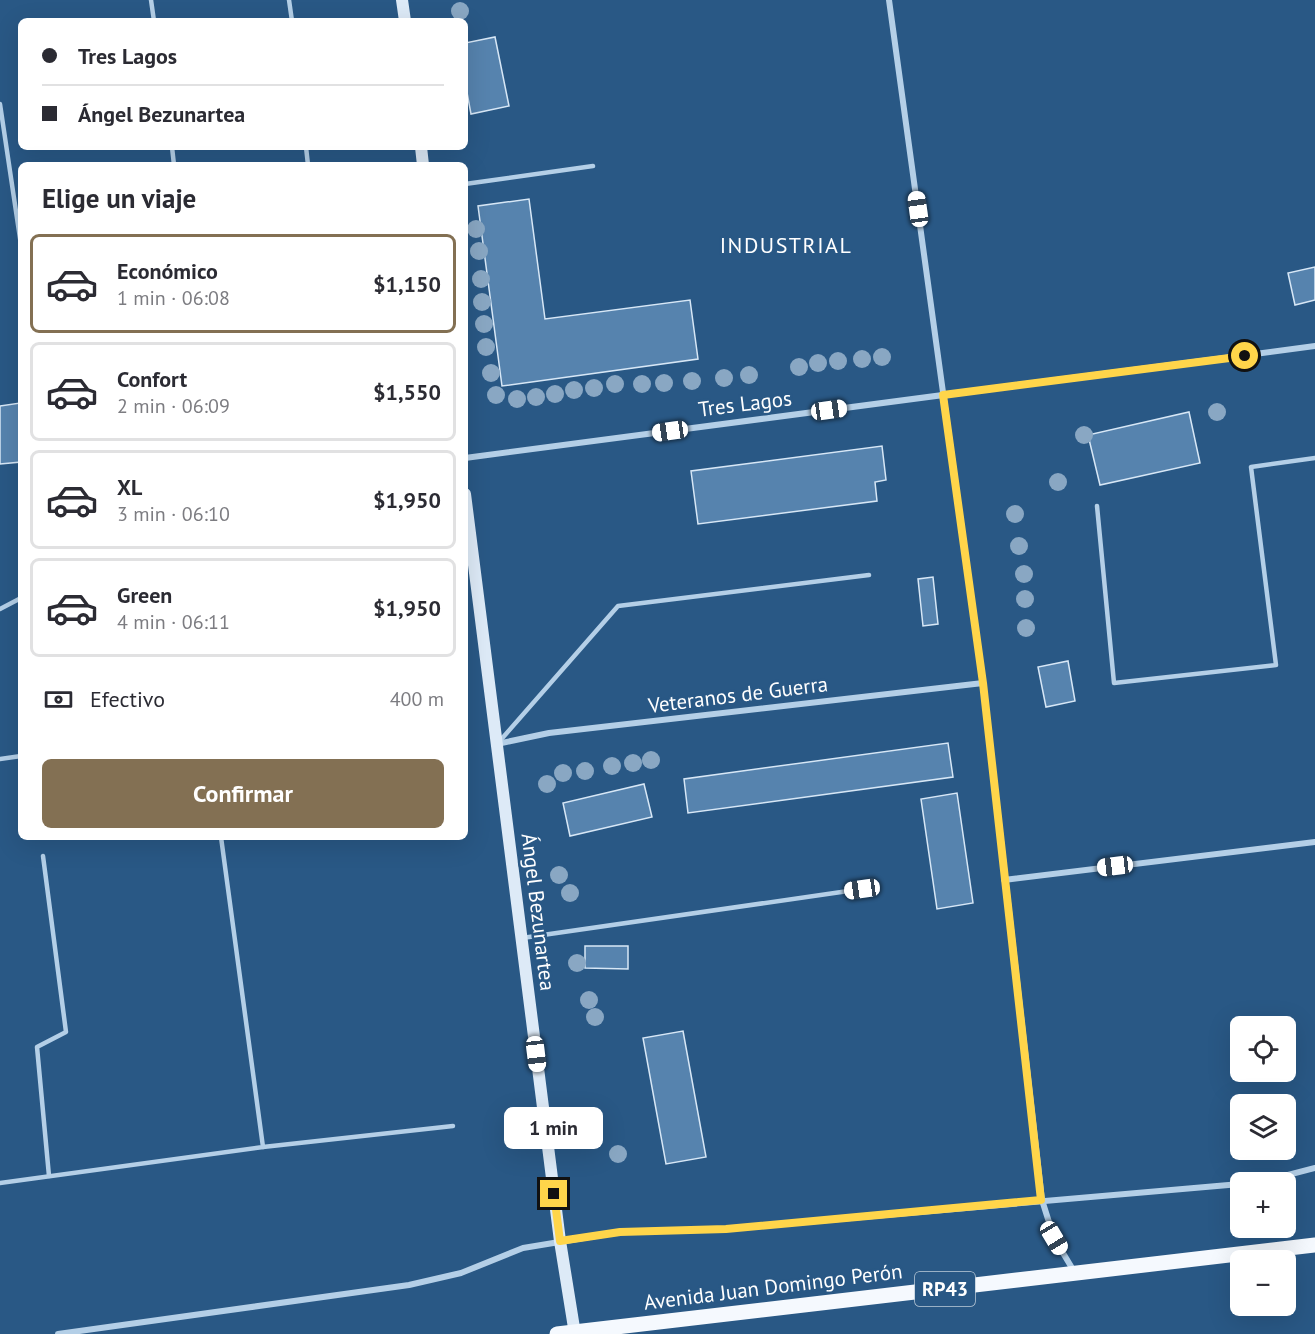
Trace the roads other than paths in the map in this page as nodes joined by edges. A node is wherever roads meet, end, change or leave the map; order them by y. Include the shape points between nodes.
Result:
1 (151, 0) edge
2 (289, 0) edge
3 (402, 0) edge
4 (890, 0) edge
5 (154, 18) edge
6 (292, 18) edge
7 (405, 18) edge
8 (0, 104) edge
9 (593, 166) dead end
10 (468, 184) edge
11 (18, 224) edge
12 (1315, 346) edge
13 (943, 395) junction
14 (468, 458) edge
15 (1315, 458) edge
16 (1097, 506) dead end
17 (468, 517) edge
18 (869, 575) dead end
19 (18, 600) edge
20 (0, 609) edge
21 (983, 683) junction
22 (497, 744) junction
23 (18, 756) edge
24 (0, 759) edge
25 (221, 840) edge
26 (1315, 842) edge
27 (44, 856) dead end
28 (1004, 880) junction
29 (862, 889) dead end
30 (522, 938) junction
31 (453, 1126) dead end
32 (263, 1147) junction
33 (1315, 1168) edge
34 (1296, 1173) edge
35 (49, 1176) junction
36 (0, 1183) edge
37 (1230, 1185) edge
38 (1041, 1200) junction
39 (560, 1241) junction
40 (1315, 1245) edge
41 (1075, 1273) junction
42 (574, 1333) edge
43 (58, 1334) edge
44 (557, 1334) edge

1 - 5 lane
2 - 6 lane
3 - 7 street
4 - 13 street
8 - 11 lane
9 - 10 lane
12 - 13 street, Tres Lagos
13 - 14 street, Tres Lagos
13 - 21 street
15 - 16 lane via 1251,467 1276,664 1114,682
17 - 22 street, Ángel Bezunartea
18 - 22 lane via 618,606
19 - 20 lane
21 - 22 street, Veteranos de Guerra via 549,734
21 - 28 street
22 - 30 street, Ángel Bezunartea
23 - 24 lane
25 - 32 lane
26 - 28 street
27 - 35 lane via 66,1032 37,1047
28 - 38 street
29 - 30 lane
30 - 39 street, Ángel Bezunartea
31 - 32 lane
32 - 35 lane
33 - 34 street
35 - 36 lane
37 - 38 street
38 - 39 street via 726,1229 620,1232
38 - 41 street via 1054,1238
39 - 42 street, Ángel Bezunartea
39 - 43 street via 523,1248 461,1273 409,1285
40 - 41 main road, Avenida Juan Domingo Perón / RP43
41 - 42 main road, Avenida Juan Domingo Perón / RP43
42 - 44 main road, Avenida Juan Domingo Perón / RP43

